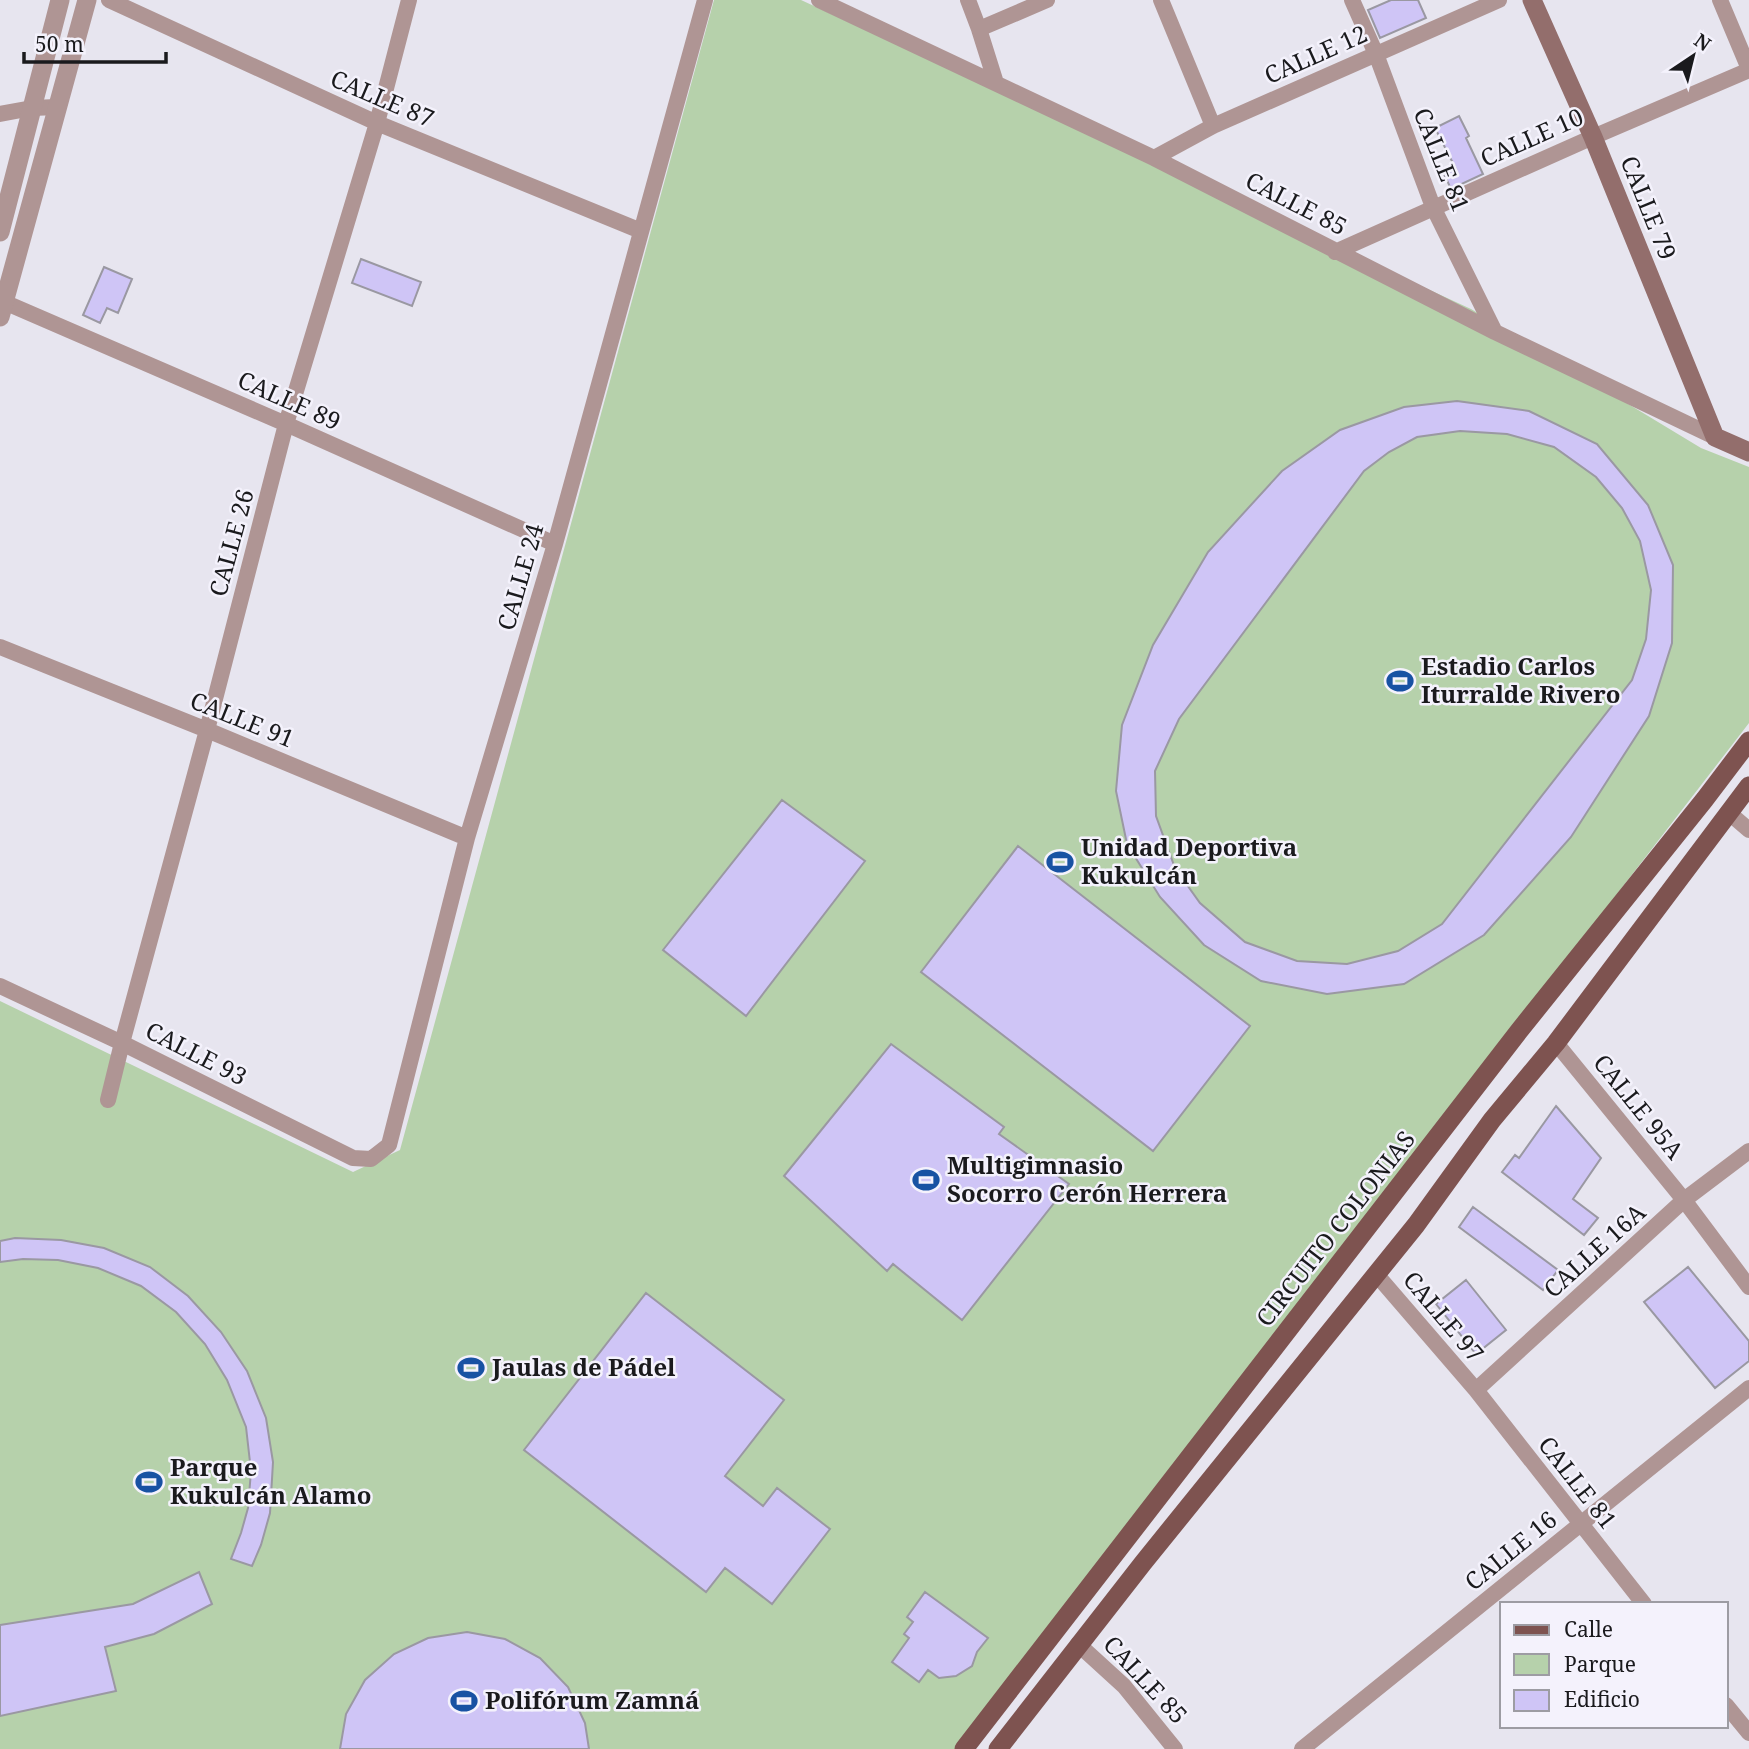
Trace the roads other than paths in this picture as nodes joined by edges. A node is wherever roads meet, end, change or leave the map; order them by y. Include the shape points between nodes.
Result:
1 (60, 0) edge
2 (87, 0) edge
3 (108, 0) edge
4 (409, 0) edge
5 (705, 0) edge
6 (819, 0) edge
7 (968, 0) edge
8 (1047, 0) edge
9 (1161, 0) edge
10 (1352, 0) edge
11 (1499, 0) edge
12 (1532, 0) edge
13 (1720, 0) edge
14 (979, 29) junction
15 (1376, 54) junction
16 (1749, 69) edge
17 (996, 83) junction
18 (57, 107) junction
19 (32, 108) junction
20 (0, 114) edge
21 (377, 122) junction
22 (1213, 126) junction
23 (1593, 136) junction
24 (1154, 158) junction
25 (1433, 207) junction
26 (1, 225) edge
27 (642, 231) junction
28 (1335, 252) junction
29 (2, 310) edge
30 (1495, 332) junction
31 (286, 424) junction
32 (1715, 437) junction
33 (1749, 452) edge
34 (555, 544) junction
35 (0, 647) edge
36 (207, 730) junction
37 (1749, 741) edge
38 (1749, 786) edge
39 (1728, 812) junction
40 (1749, 830) edge
41 (467, 838) junction
42 (0, 986) edge
43 (122, 1043) junction
44 (1556, 1043) junction
45 (108, 1100) dead end
46 (1749, 1151) edge
47 (371, 1160) joint
48 (1684, 1200) junction
49 (1376, 1274) junction
50 (1749, 1287) edge
51 (1749, 1388) edge
52 (1476, 1390) junction
53 (1580, 1524) junction
54 (1121, 1546) junction
55 (1143, 1563) junction
56 (1642, 1602) edge
57 (1078, 1644) junction
58 (1728, 1707) edge
59 (1749, 1733) edge
60 (964, 1749) edge
61 (998, 1749) edge
62 (1175, 1749) edge
63 (1302, 1749) edge

1 - 19 street
2 - 18 street
3 - 21 street, CALLE 87
4 - 21 street, CALLE 26
5 - 27 street, CALLE 24
6 - 17 street, CALLE 85
7 - 14 street
8 - 14 street
9 - 22 street
10 - 15 street, CALLE 81
11 - 15 street, CALLE 12
12 - 23 main road, CALLE 79
13 - 16 street
14 - 17 street
15 - 22 street, CALLE 12
15 - 25 street, CALLE 81
16 - 23 street, CALLE 10
17 - 24 street, CALLE 85
18 - 19 street
18 - 29 street
19 - 20 street
19 - 26 street
21 - 27 street, CALLE 87
21 - 31 street, CALLE 26
22 - 24 street, CALLE 12
23 - 25 street, CALLE 10
23 - 32 main road, CALLE 79
24 - 28 street, CALLE 85
25 - 28 street, CALLE 10
25 - 30 street, CALLE 81
27 - 34 street, CALLE 24
28 - 30 street, CALLE 85
29 - 31 street, CALLE 89
30 - 32 street, CALLE 85
31 - 34 street, CALLE 89
31 - 36 street, CALLE 26
32 - 33 main road, CALLE 85
34 - 41 street, CALLE 24
35 - 36 street, CALLE 91
36 - 41 street, CALLE 91
36 - 43 street, CALLE 26
37 - 54 main road, CIRCUITO COLONIAS
38 - 39 main road
39 - 40 street
39 - 44 main road
41 - 47 street, CALLE 24 via 389,1145
42 - 43 street, CALLE 93
43 - 45 street, CALLE 26
43 - 47 street, CALLE 93 via 353,1158
44 - 48 street, CALLE 95A
44 - 49 main road
46 - 48 street, CALLE 16A
48 - 50 street
48 - 52 street, CALLE 16A
49 - 52 street, CALLE 97
49 - 55 main road
51 - 53 street, CALLE 16
52 - 53 street, CALLE 81
53 - 56 street, CALLE 81
53 - 63 street, CALLE 16
54 - 55 main road
54 - 60 main road, CIRCUITO COLONIAS
55 - 57 main road
57 - 61 main road
57 - 62 street, CALLE 85 via 1124,1686
58 - 59 street

